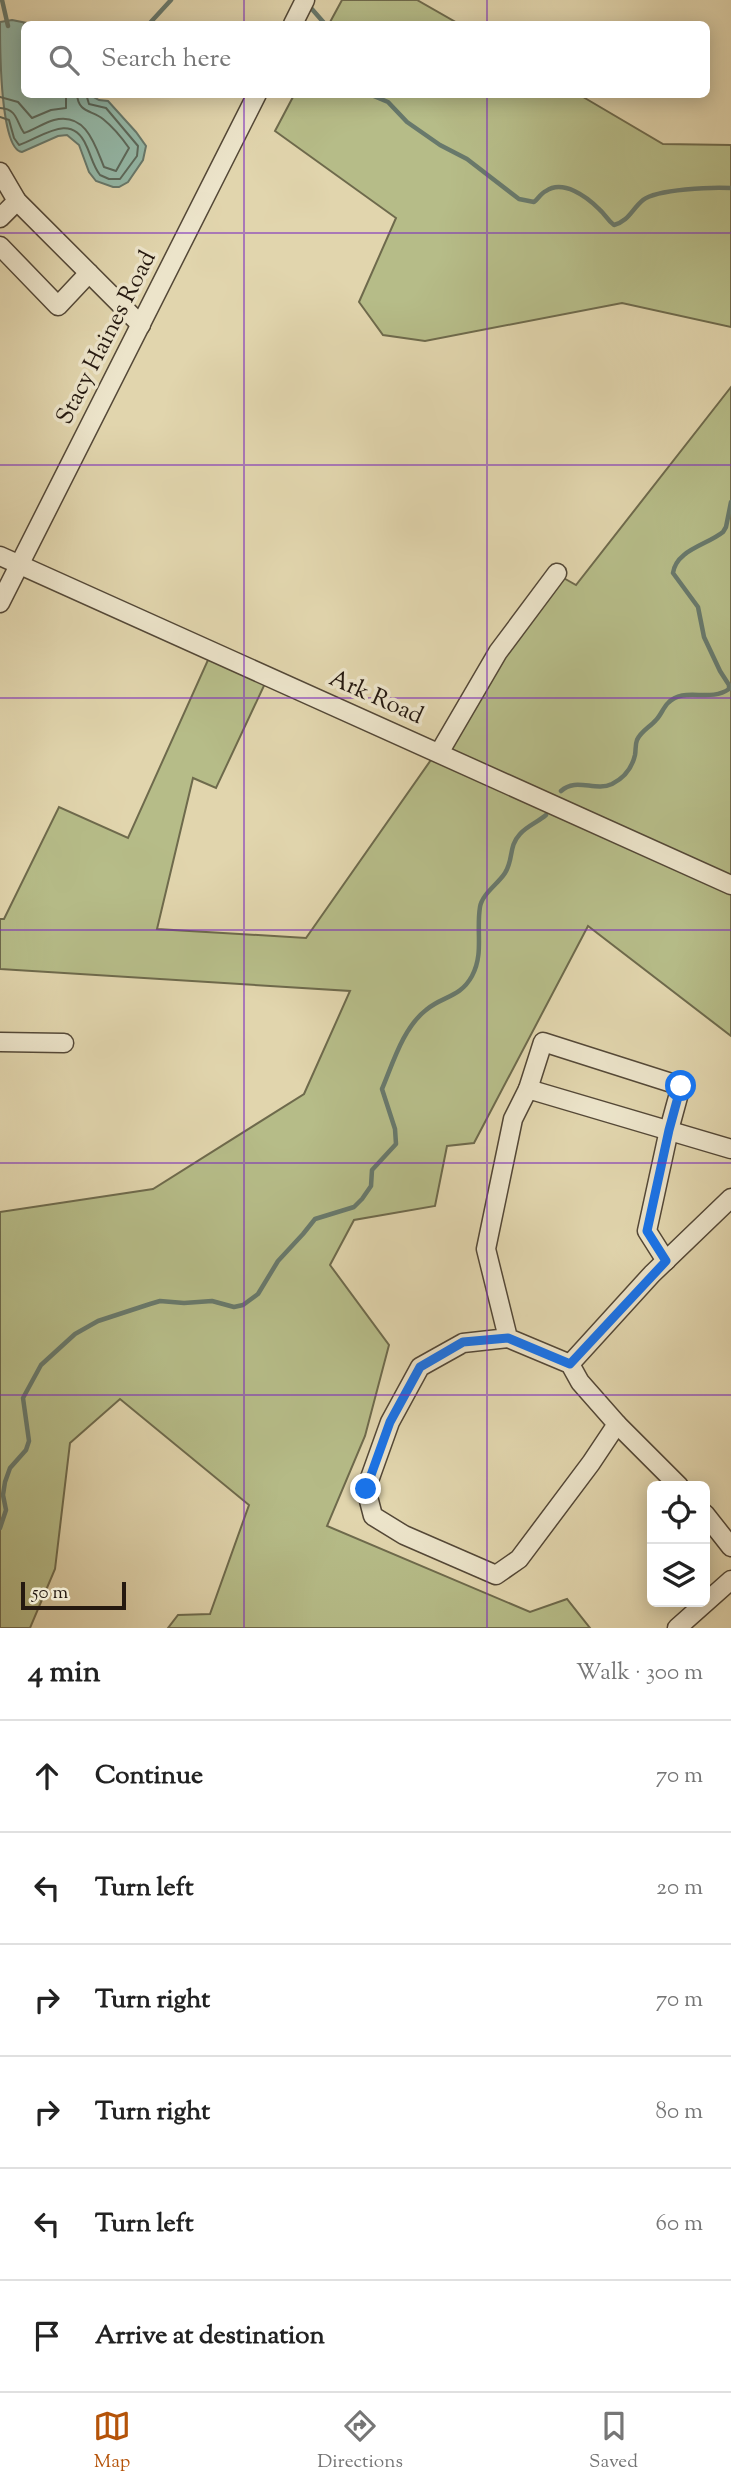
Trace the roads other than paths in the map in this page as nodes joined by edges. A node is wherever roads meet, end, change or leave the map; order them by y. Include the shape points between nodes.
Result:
1 (255, 98) edge
2 (0, 172) edge
3 (18, 201) junction
4 (0, 218) edge
5 (0, 246) edge
6 (89, 273) junction
7 (141, 325) junction
8 (0, 556) edge
9 (19, 565) junction
10 (556, 573) dead end
11 (0, 603) edge
12 (439, 753) junction
13 (731, 884) edge
14 (0, 1042) edge
15 (64, 1043) dead end
16 (528, 1089) junction
17 (669, 1130) junction
18 (731, 1149) edge
19 (731, 1198) edge
20 (666, 1261) junction
21 (508, 1338) junction
22 (570, 1364) junction
23 (617, 1424) junction
24 (674, 1481) edge
25 (710, 1520) edge
26 (731, 1547) edge
27 (731, 1580) edge
28 (677, 1628) edge

1 - 7 street, Stacy Haines Road
2 - 3 street
3 - 4 street
3 - 6 street
5 - 6 street via 58,306
6 - 7 street
7 - 9 street, Stacy Haines Road
8 - 9 street, Ark Road
9 - 11 street, Stacy Haines Road
9 - 12 street, Ark Road
10 - 12 street via 498,652
12 - 13 street, Ark Road
14 - 15 street
16 - 17 street
16 - 17 street via 542,1042 681,1086
16 - 21 street via 513,1119 486,1249
17 - 18 street
17 - 20 street via 647,1231
19 - 20 street
20 - 22 street
21 - 22 street
21 - 23 street via 463,1342 420,1367 390,1422 366,1489 373,1516 404,1535 496,1575 519,1559
22 - 23 street
23 - 24 street
25 - 26 street
27 - 28 street

